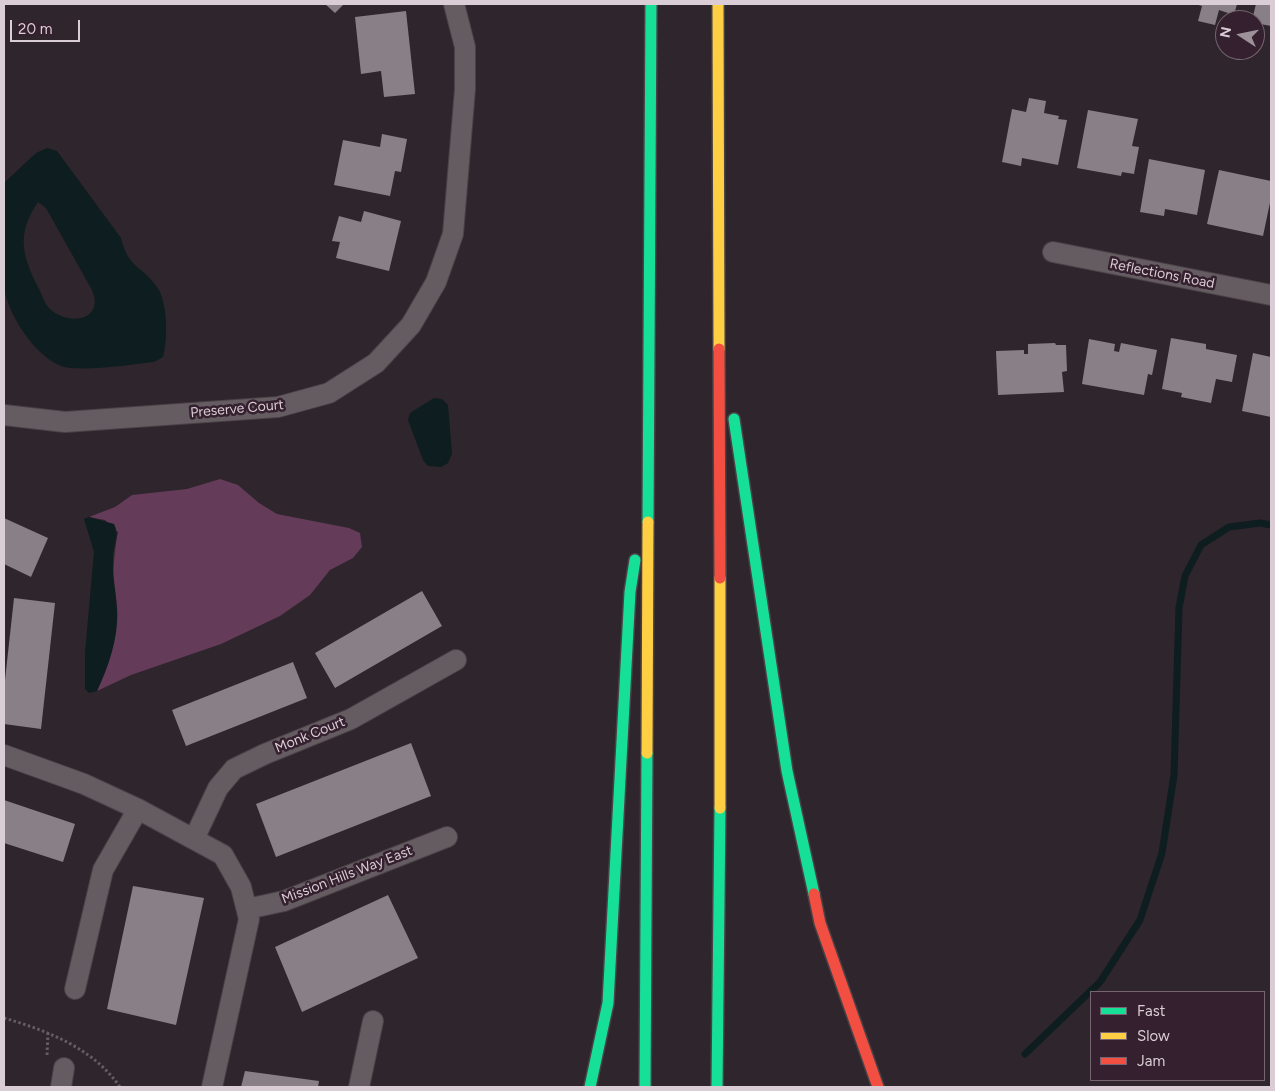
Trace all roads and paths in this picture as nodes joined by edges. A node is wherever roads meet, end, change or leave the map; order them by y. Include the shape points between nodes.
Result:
1 (454, 4) edge
2 (651, 4) edge
3 (718, 4) edge
4 (1053, 252) dead end
5 (1271, 295) edge
6 (719, 324) junction
7 (4, 415) edge
8 (649, 475) junction
9 (456, 660) dead end
10 (4, 754) edge
11 (138, 809) junction
12 (447, 837) dead end
13 (194, 839) junction
14 (246, 909) junction
15 (75, 989) dead end
16 (373, 1021) dead end
17 (212, 1087) edge
18 (359, 1087) edge
19 (590, 1087) edge
20 (645, 1087) edge
21 (716, 1087) edge
22 (878, 1087) edge

1 - 7 street, Preserve Court via 465,47 465,88 453,234 436,282 416,316 376,364 329,393 278,407 65,422
2 - 8 highway
3 - 6 highway
4 - 5 street, Reflections Road
6 - 21 highway via 721,737
6 - 22 highway via 789,780 820,923
8 - 19 highway via 630,592 608,1003
8 - 20 highway
9 - 13 street, Monk Court via 351,719 234,769 218,788
10 - 11 street via 84,784
11 - 13 street
11 - 15 street via 103,870
12 - 14 street, Mission Hills Way East via 284,901
13 - 14 street via 222,855 241,886
14 - 17 street via 249,920
16 - 18 street

